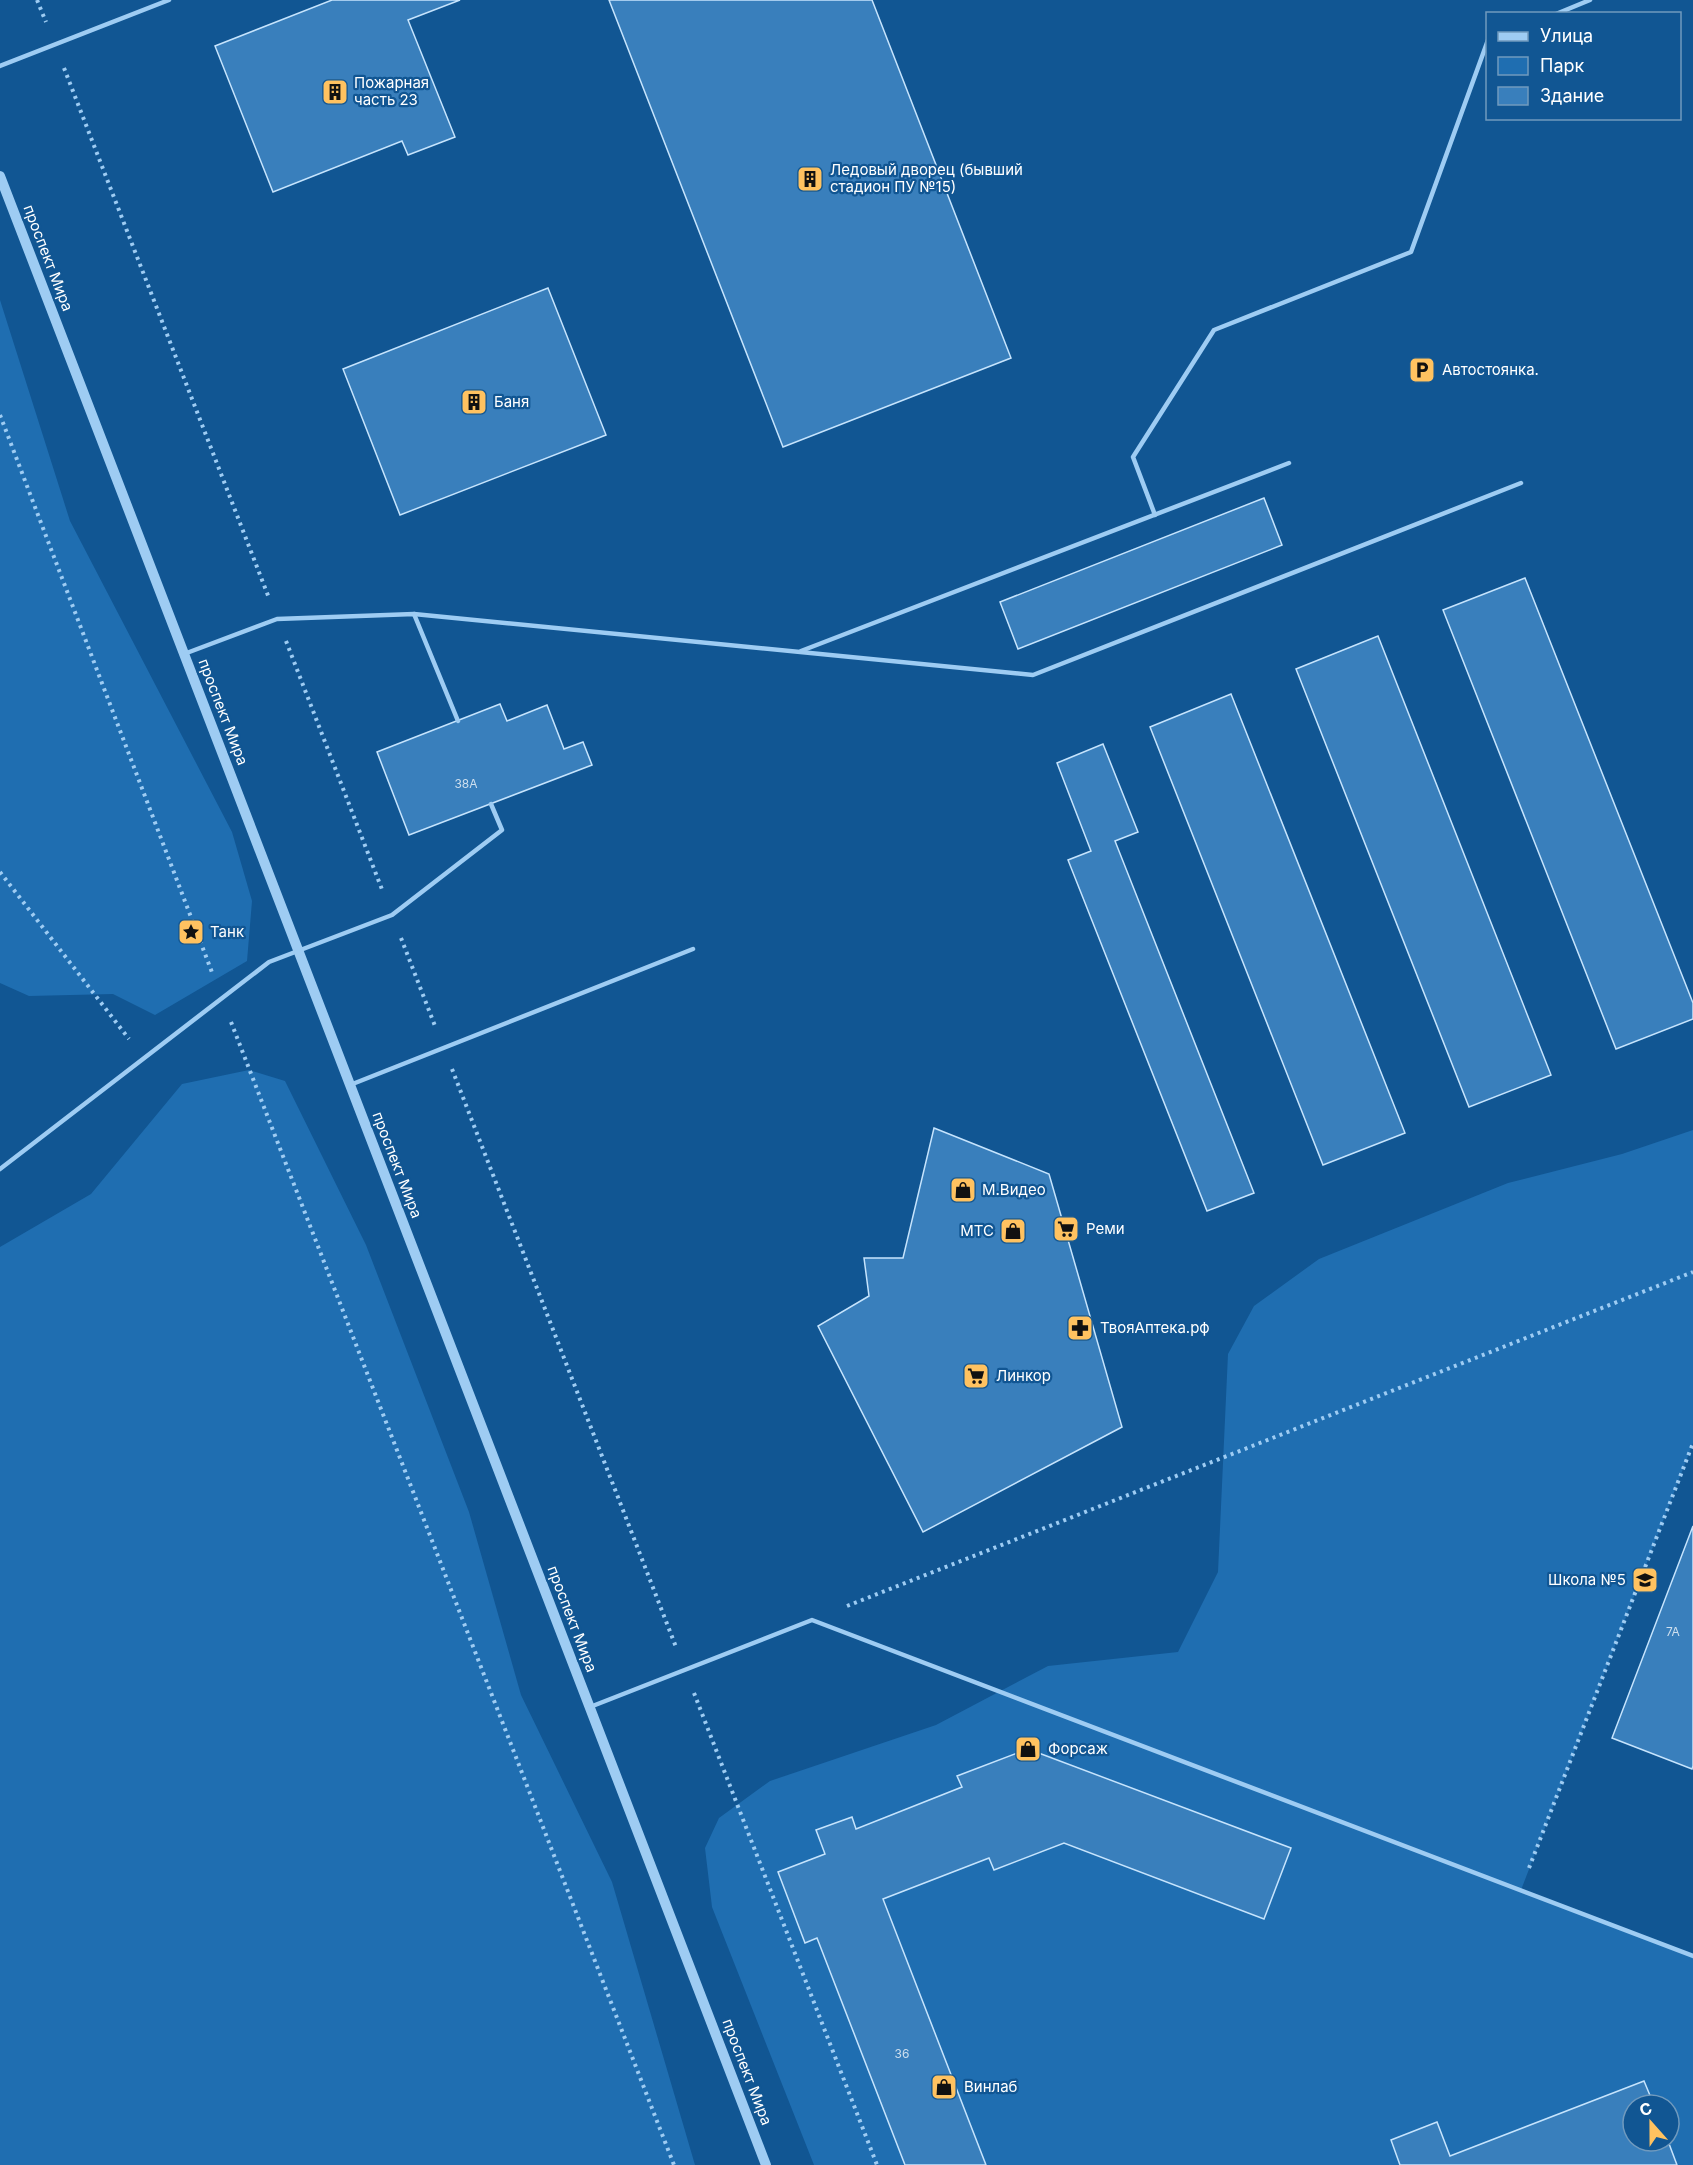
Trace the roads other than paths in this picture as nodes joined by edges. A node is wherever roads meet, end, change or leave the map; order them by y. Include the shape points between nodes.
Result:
1 (169, 0) edge
2 (1590, 0) edge
3 (1561, 12) edge
4 (1486, 46) edge
5 (0, 66) edge
6 (0, 176) edge
7 (1289, 463) dead end
8 (1521, 483) dead end
9 (1155, 514) junction
10 (414, 614) junction
11 (799, 652) junction
12 (184, 654) junction
13 (458, 721) dead end
14 (491, 804) dead end
15 (693, 949) dead end
16 (299, 951) junction
17 (350, 1084) junction
18 (0, 1169) edge
19 (590, 1707) junction
20 (1693, 1956) edge
21 (766, 2165) edge

1 - 5 lane
2 - 3 lane
4 - 9 lane via 1411,252 1214,330 1133,457
6 - 12 street, проспект Мира
7 - 9 lane
8 - 11 lane via 1033,675
9 - 11 lane
10 - 11 lane
10 - 12 lane via 278,619
10 - 13 lane
12 - 16 street, проспект Мира
14 - 16 lane via 502,830 392,915
15 - 17 lane
16 - 17 street, проспект Мира
16 - 18 lane via 269,962
17 - 19 street, проспект Мира
19 - 20 lane via 812,1620
19 - 21 street, проспект Мира

